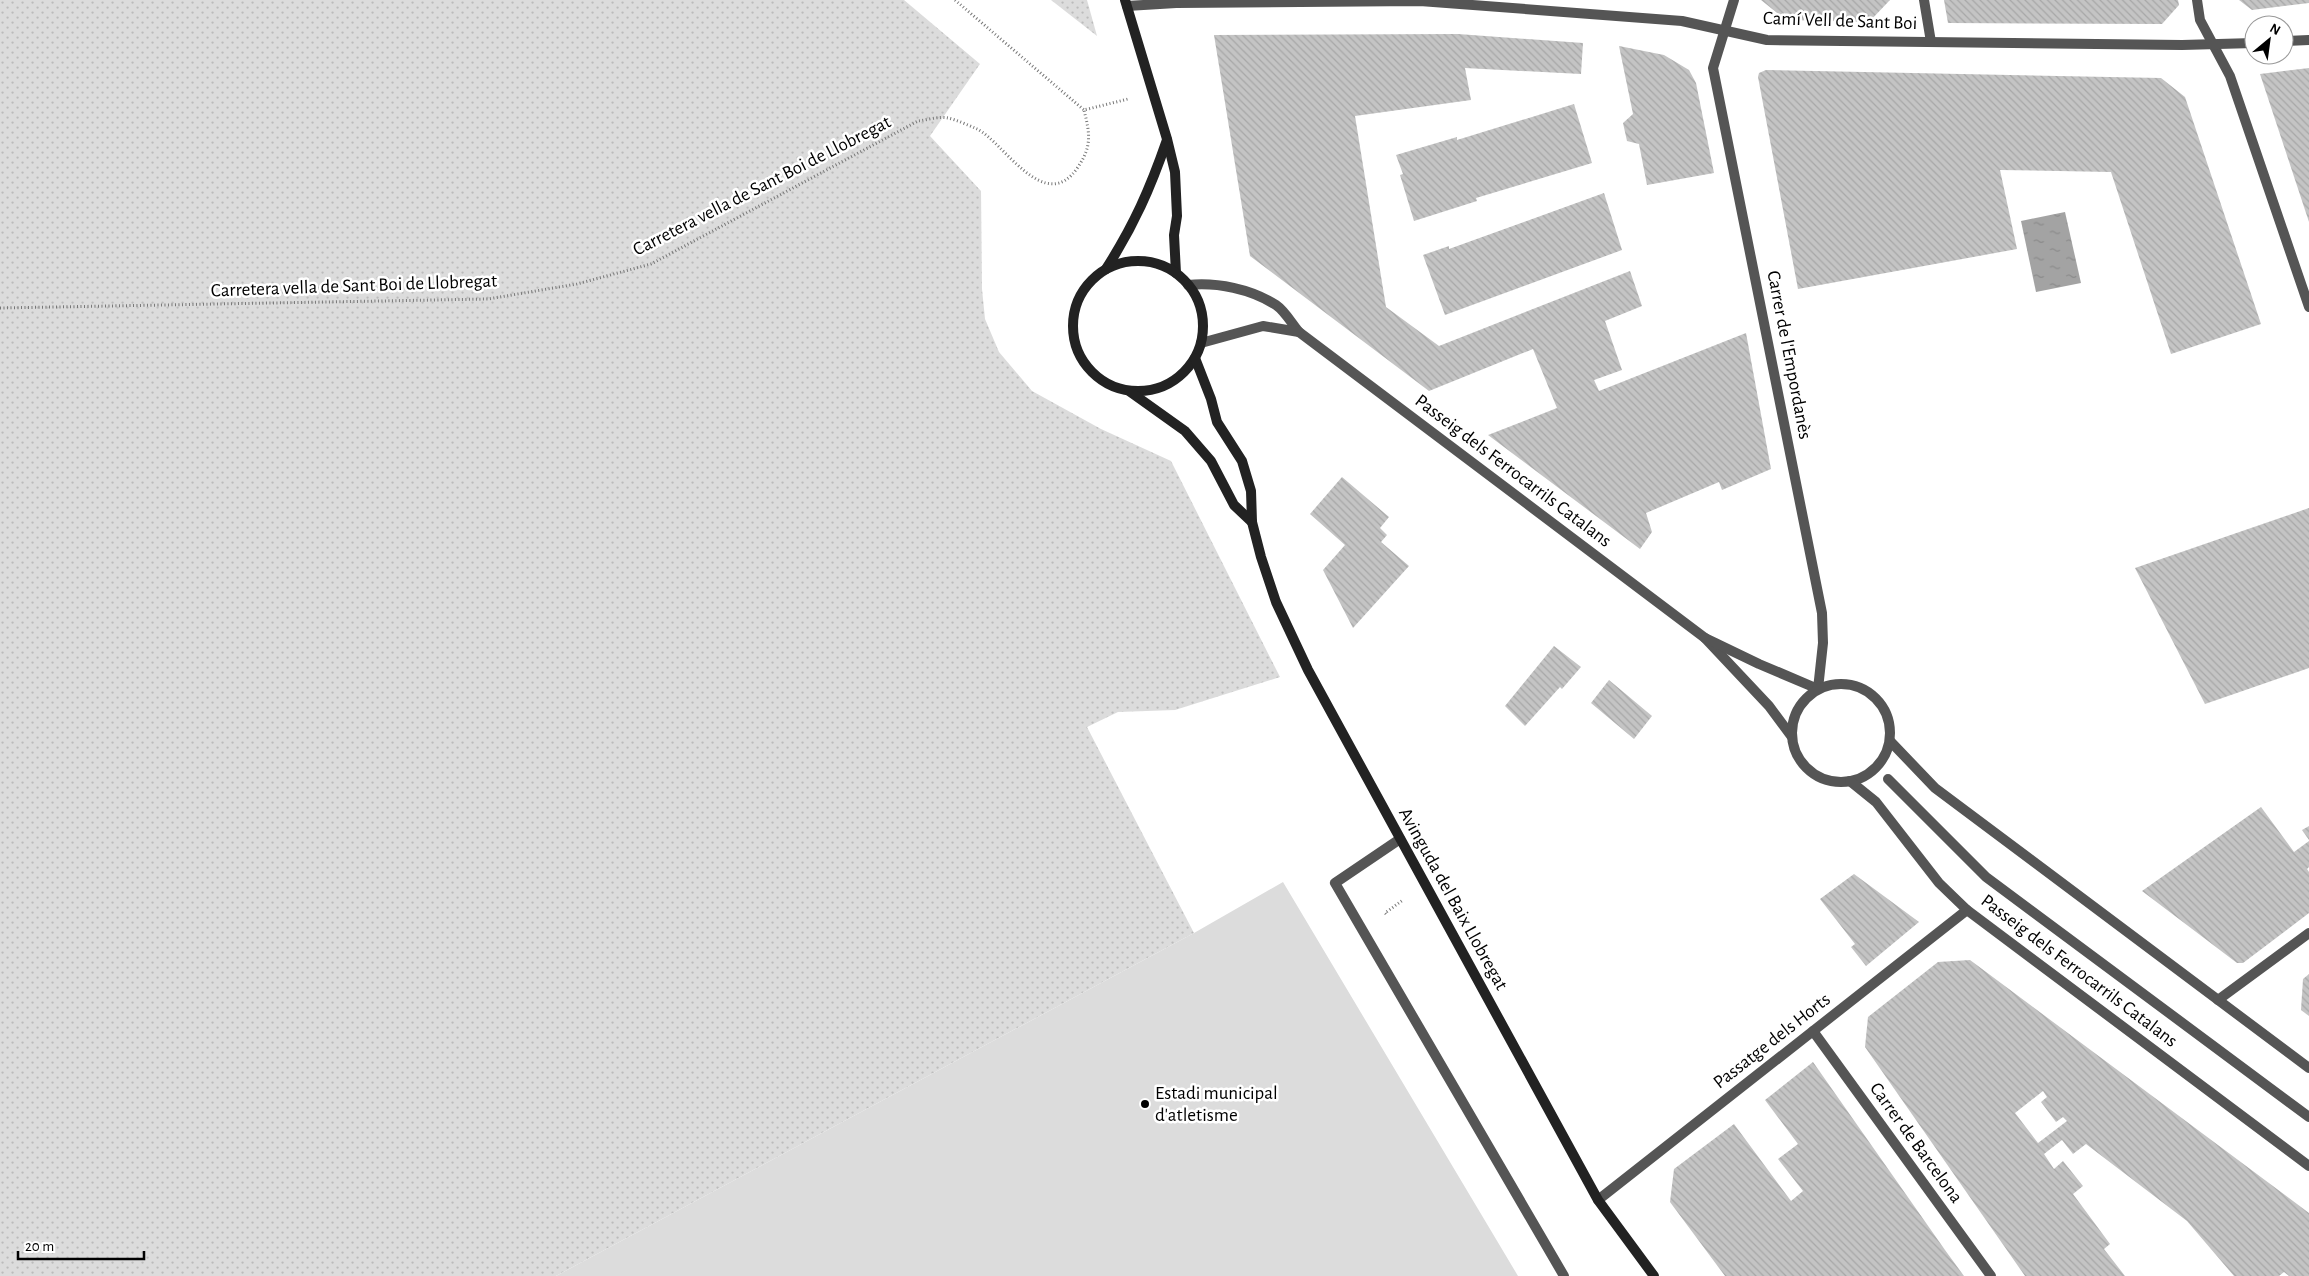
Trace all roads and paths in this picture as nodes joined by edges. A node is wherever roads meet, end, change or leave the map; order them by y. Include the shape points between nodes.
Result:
1 (955, 0) edge
2 (1734, 0) edge
3 (1924, 0) edge
4 (2197, 0) edge
5 (1126, 3) edge
6 (1725, 30) junction
7 (2309, 40) edge
8 (2294, 41) edge
9 (1931, 42) junction
10 (2244, 43) edge
11 (2213, 44) junction
12 (1154, 93) junction
13 (1084, 110) junction
14 (1167, 139) junction
15 (1105, 270) junction
16 (1176, 273) junction
17 (1188, 285) junction
18 (2309, 307) edge
19 (0, 308) edge
20 (1299, 332) junction
21 (1201, 343) junction
22 (1195, 358) junction
23 (1129, 391) junction
24 (1252, 522) junction
25 (1705, 638) junction
26 (1818, 689) junction
27 (1792, 737) junction
28 (1890, 741) junction
29 (1888, 779) dead end
30 (1850, 781) junction
31 (1400, 839) junction
32 (1967, 910) junction
33 (2309, 933) edge
34 (2218, 1000) junction
35 (1813, 1031) junction
36 (2309, 1068) edge
37 (2309, 1117) edge
38 (2309, 1166) edge
39 (1598, 1200) junction
40 (1564, 1276) edge
41 (1654, 1276) edge
42 (1990, 1276) edge

1 - 13 path
2 - 6 street, Carrer de l'Empordanès
3 - 9 street
4 - 11 street via 2200,20
5 - 6 street, Camí Vell de Sant Boi via 1420,1 1682,21
5 - 12 main road
6 - 9 street, Camí Vell de Sant Boi via 1767,40
6 - 26 street, Carrer de l'Empordanès via 1713,68 1822,613 1823,643
7 - 8 street
9 - 11 street, Camí Vell de Sant Boi
10 - 11 street, Camí Vell de Sant Boi
11 - 18 street via 2230,76
12 - 13 path
12 - 14 main road
13 - 19 path, Carretera vella de Sant Boi de Llobregat via 1090,131 1088,151 1076,170 1062,182 1045,183 1022,171 979,130 948,118 918,121 651,264 577,284 488,299
14 - 15 main road via 1143,204
14 - 16 main road via 1177,198 1174,235
15 - 16 main road via 1122,262 1141,261 1159,264
15 - 23 main road via 1090,282 1078,299 1073,319 1074,338 1081,358 1093,373 1110,385
16 - 17 main road
17 - 20 street, Passeig dels Ferrocarrils Catalans via 1206,283 1253,294 1277,306
17 - 21 main road via 1202,312
20 - 21 street, Passeig dels Ferrocarrils Catalans via 1264,326
20 - 25 street, Passeig dels Ferrocarrils Catalans
21 - 22 main road
22 - 23 main road via 1171,383 1146,391
22 - 24 main road, Avinguda del Baix Llobregat via 1216,422 1242,461 1251,491
23 - 24 main road via 1185,431 1210,462 1234,505
24 - 31 main road, Avinguda del Baix Llobregat via 1276,602 1308,670
25 - 26 street, Passeig dels Ferrocarrils Catalans
25 - 27 street, Passeig dels Ferrocarrils Catalans via 1770,706
26 - 27 street via 1800,705
26 - 28 street via 1843,684 1860,687 1874,696 1890,724
27 - 30 street via 1799,759 1809,770 1835,782
28 - 30 street via 1876,767
28 - 34 street via 1935,788
29 - 37 street, Passeig dels Ferrocarrils Catalans via 1986,877
30 - 32 street, Passeig dels Ferrocarrils Catalans via 1876,802 1939,883
31 - 39 main road, Avinguda del Baix Llobregat
31 - 40 street via 1336,883
32 - 35 street, Passatge dels Horts
32 - 38 street, Passeig dels Ferrocarrils Catalans
33 - 34 street
34 - 36 street
35 - 39 street, Passatge dels Horts
35 - 42 street, Carrer de Barcelona
39 - 41 main road, Avinguda del Baix Llobregat

